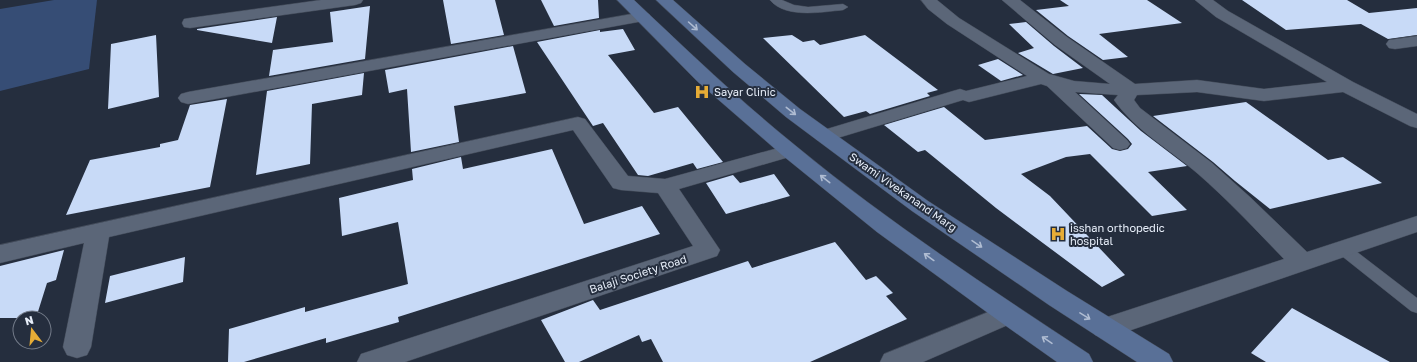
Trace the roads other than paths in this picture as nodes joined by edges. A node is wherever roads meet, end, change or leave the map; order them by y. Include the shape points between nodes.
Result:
1 (355, 0) edge
2 (625, 0) edge
3 (664, 0) edge
4 (775, 0) edge
5 (930, 0) edge
6 (1010, 0) edge
7 (1203, 0) edge
8 (843, 7) dead end
9 (642, 17) junction
10 (190, 23) dead end
11 (1417, 41) edge
12 (1395, 44) dead end
13 (1048, 80) junction
14 (1346, 86) junction
15 (1131, 90) junction
16 (188, 98) dead end
17 (1408, 111) edge
18 (1417, 122) edge
19 (824, 136) junction
20 (1120, 144) dead end
21 (789, 151) junction
22 (664, 186) junction
23 (1417, 224) edge
24 (98, 232) junction
25 (1342, 249) junction
26 (0, 254) edge
27 (1302, 262) junction
28 (1417, 307) edge
29 (1008, 314) junction
30 (1105, 328) junction
31 (77, 347) dead end
32 (371, 362) edge
33 (894, 362) edge
34 (1079, 362) edge
35 (1159, 362) edge

1 - 10 street
2 - 9 main road
3 -> 19 main road, Swami Vivekanand Marg via 739,68
4 - 8 lane via 784,7 800,10
5 - 13 street via 953,21
6 - 15 street via 1061,41
7 - 14 street via 1222,14
9 - 16 street
9 - 21 main road via 704,78
11 - 12 street
13 - 15 street via 1091,89
13 - 19 street via 964,95
13 - 20 street
14 - 15 street via 1264,95 1197,86
14 - 17 street
15 - 27 street via 1124,100 1134,112 1204,168
17 - 18 street
19 -> 30 main road, Swami Vivekanand Marg via 920,206
21 - 22 street
29 -> 21 main road via 885,226
22 - 24 street via 621,183 578,123
22 - 32 street, Balaji Society Road via 708,250
23 - 25 street
24 - 26 street
24 - 31 street
25 - 27 street
25 - 28 lane
27 - 30 street
29 - 33 street
34 -> 29 main road
30 - 35 main road, Swami Vivekanand Marg

